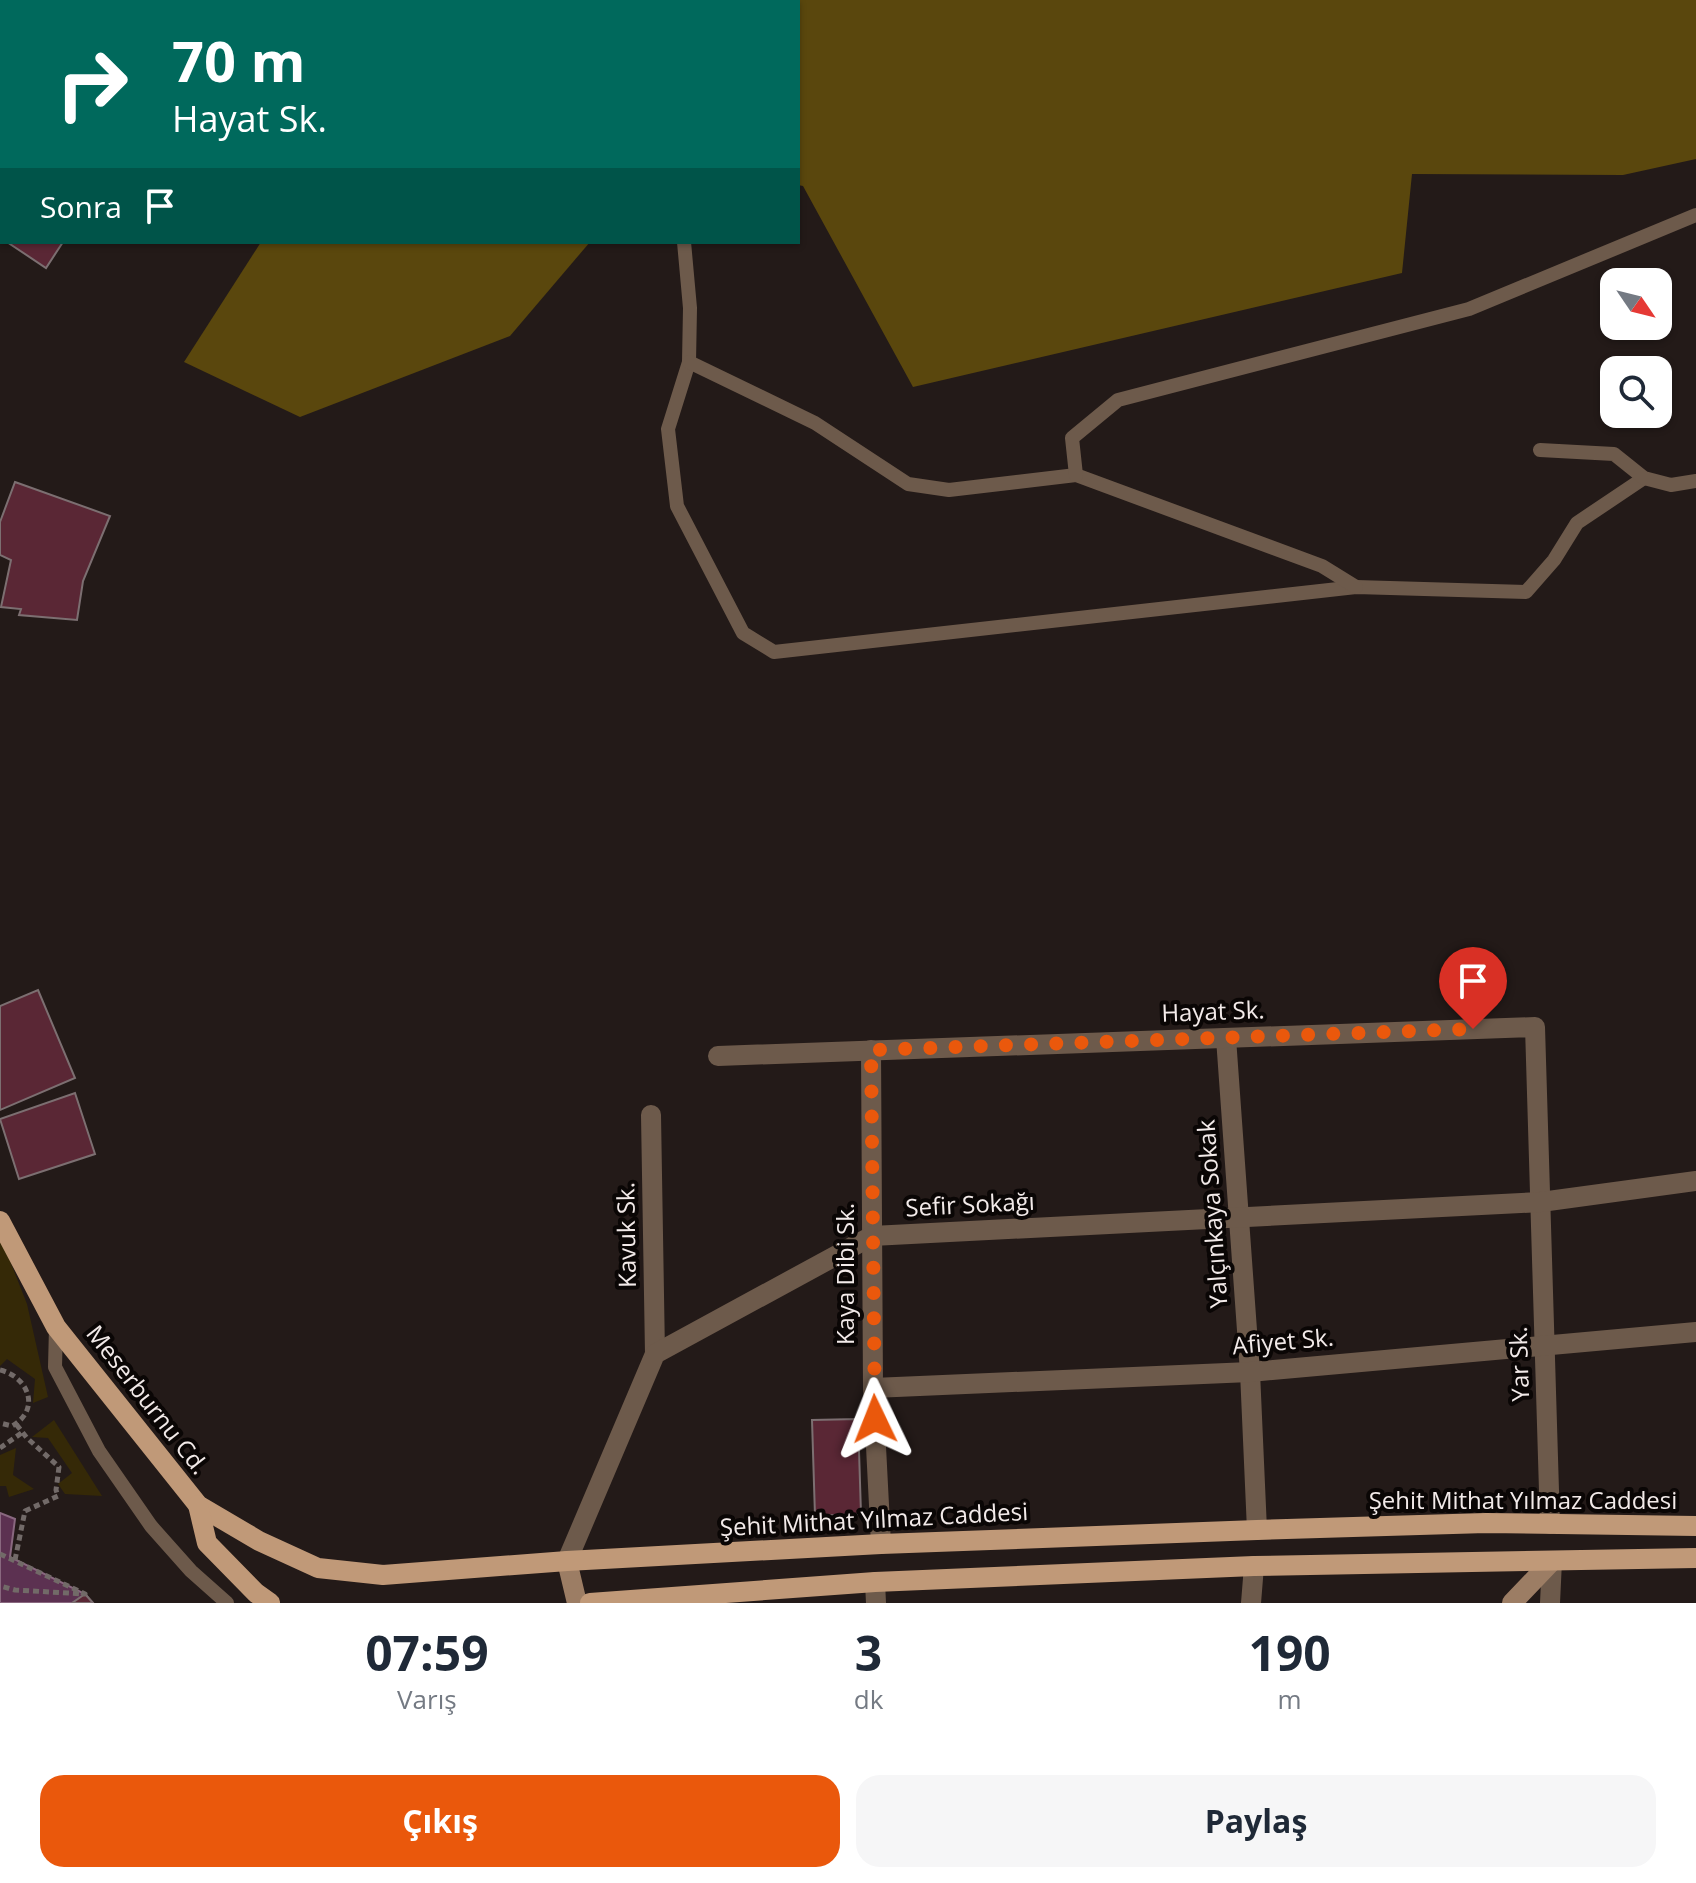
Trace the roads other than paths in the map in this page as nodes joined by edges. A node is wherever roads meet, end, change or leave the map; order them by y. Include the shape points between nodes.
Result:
1 (1696, 215) edge
2 (684, 244) edge
3 (689, 362) junction
4 (1540, 450) dead end
5 (1076, 475) junction
6 (1644, 478) junction
7 (1696, 481) edge
8 (1356, 587) junction
9 (1226, 1038) junction
10 (871, 1050) junction
11 (718, 1056) dead end
12 (651, 1115) dead end
13 (1696, 1181) edge
14 (1541, 1202) junction
15 (1239, 1219) junction
16 (0, 1221) edge
17 (872, 1236) junction
18 (56, 1327) junction
19 (1696, 1332) edge
20 (1546, 1346) junction
21 (655, 1354) junction
22 (1250, 1372) junction
23 (873, 1388) junction
24 (198, 1505) junction
25 (1550, 1524) junction
26 (1696, 1526) edge
27 (1257, 1530) junction
28 (881, 1544) junction
29 (1696, 1558) edge
30 (567, 1561) junction
31 (1552, 1561) junction
32 (1254, 1566) junction
33 (875, 1582) junction
34 (227, 1603) edge
35 (270, 1603) edge
36 (577, 1603) edge
37 (590, 1603) edge
38 (876, 1603) edge
39 (1251, 1603) edge
40 (1512, 1603) edge
41 (1550, 1603) edge

1 - 5 lane via 1469,309 1118,400 1072,438
2 - 3 lane
3 - 5 lane via 815,423 908,484 949,490
3 - 8 lane via 668,429 677,506 743,633 774,652
4 - 6 lane via 1614,454
5 - 8 lane via 1322,566
6 - 7 lane via 1671,485
6 - 8 lane via 1577,523 1526,592
9 - 10 street, Hayat Sk.
9 - 14 street, Hayat Sk. via 1535,1027
9 - 15 street, Yalçınkaya Sokak
10 - 11 street, Hayat Sk.
10 - 17 street, Kaya Dibi Sk.
12 - 21 street, Kavuk Sk.
13 - 14 street, Sefir Sokağı
14 - 15 street, Sefir Sokağı
14 - 20 street, Yar Sk.
15 - 17 street, Sefir Sokağı
15 - 22 street, Yalçınkaya Sokak
16 - 18 main road, Meserburnu Cd.
17 - 21 street, Sefir Sokağı
17 - 23 street, Kaya Dibi Sk.
18 - 24 main road, Meserburnu Cd.
18 - 34 lane via 55,1367 99,1451 151,1526
19 - 20 street, Afiyet Sk.
20 - 22 street, Afiyet Sk.
20 - 25 street, Yar Sk.
21 - 30 street
22 - 23 street, Afiyet Sk.
22 - 27 street, Yalçınkaya Sokak
23 - 28 street, Kaya Dibi Sk.
24 - 30 main road, Şehit Mithat Yılmaz Caddesi via 318,1568 383,1575
24 - 35 main road via 207,1543
25 - 26 main road, Şehit Mithat Yılmaz Caddesi
25 - 27 main road, Şehit Mithat Yılmaz Caddesi
25 - 31 main road
27 - 28 main road, Şehit Mithat Yılmaz Caddesi
28 - 30 main road, Şehit Mithat Yılmaz Caddesi
29 - 31 main road
30 - 36 main road
31 - 32 main road
31 - 40 main road
31 - 41 street
32 - 33 main road
32 - 39 street
33 - 37 main road
33 - 38 street

